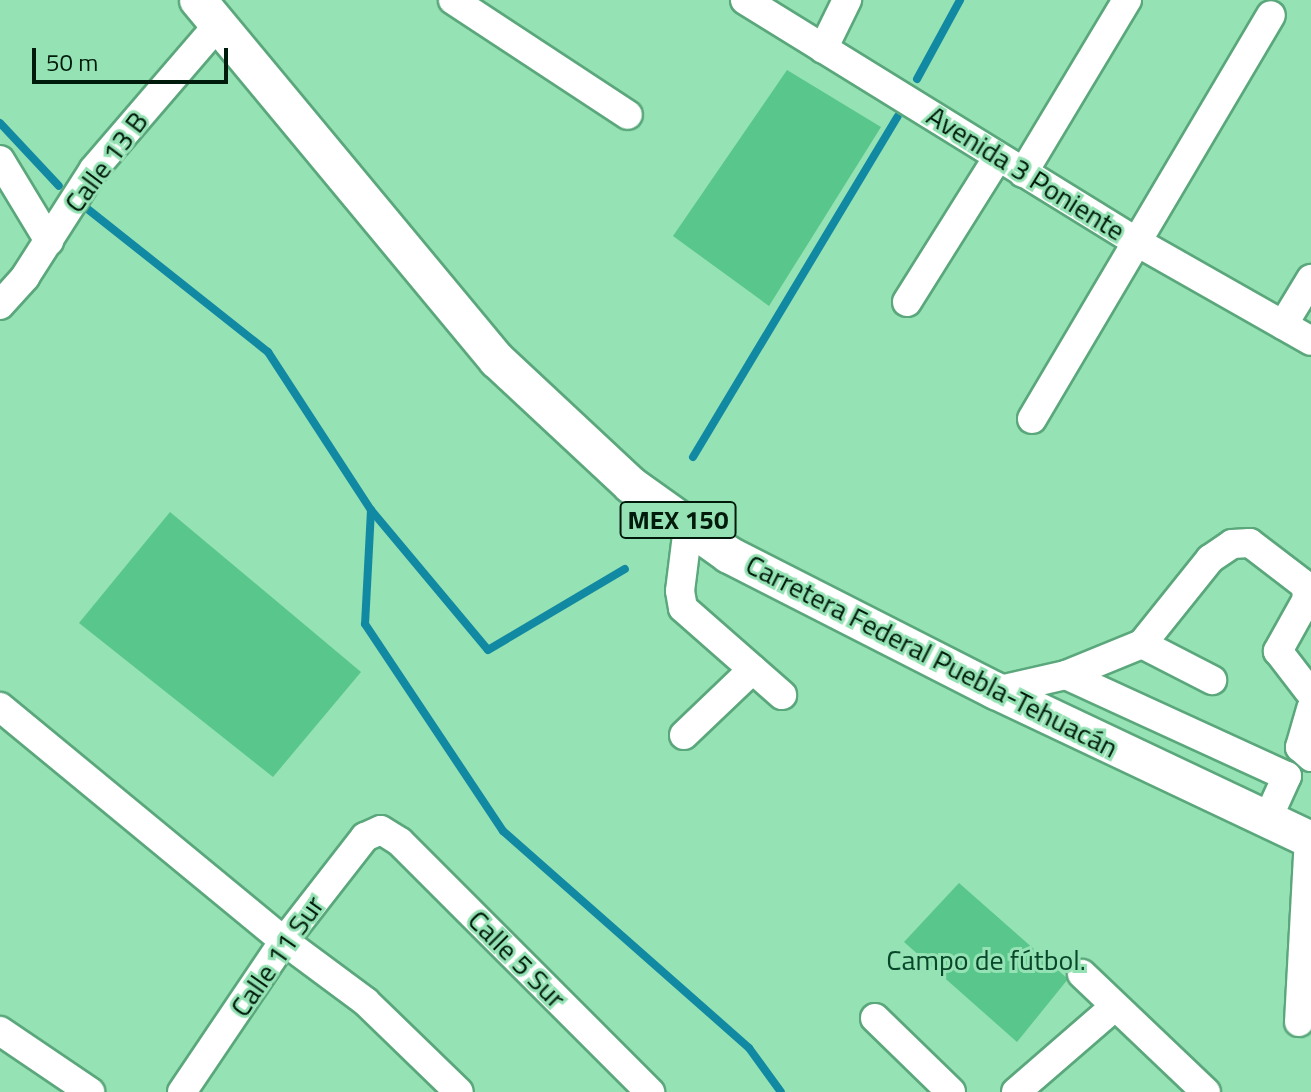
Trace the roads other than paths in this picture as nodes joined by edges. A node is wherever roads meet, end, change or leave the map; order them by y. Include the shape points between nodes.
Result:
1 (453, 0) edge
2 (745, 0) edge
3 (847, 0) edge
4 (1127, 0) edge
5 (208, 12) edge
6 (1271, 15) dead end
7 (823, 49) junction
8 (628, 115) dead end
9 (998, 157) junction
10 (0, 160) edge
11 (1023, 173) junction
12 (49, 241) junction
13 (1137, 242) junction
14 (1311, 279) edge
15 (907, 302) dead end
16 (0, 305) edge
17 (1283, 325) junction
18 (1311, 341) edge
19 (1032, 419) dead end
20 (688, 527) junction
21 (1142, 644) junction
22 (753, 669) junction
23 (1066, 675) junction
24 (1212, 680) dead end
25 (996, 691) junction
26 (1311, 694) edge
27 (782, 695) dead end
28 (0, 707) edge
29 (1311, 709) edge
30 (684, 735) dead end
31 (1306, 752) edge
32 (1287, 776) junction
33 (1267, 820) junction
34 (381, 830) joint
35 (1310, 840) edge
36 (284, 941) junction
37 (1082, 974) dead end
38 (1114, 1007) junction
39 (875, 1018) dead end
40 (1299, 1022) dead end
41 (0, 1031) edge
42 (90, 1092) edge
43 (182, 1092) edge
44 (459, 1092) edge
45 (650, 1092) edge
46 (951, 1092) edge
47 (1016, 1092) edge
48 (1206, 1092) edge

1 - 8 street
2 - 7 street, Avenida 3 Poniente
3 - 7 street
4 - 11 street
5 - 12 street, Calle 13 B via 94,169
5 - 20 main road, Carretera Federal Puebla-Tehuacán / MEX 150 via 497,360 631,485
6 - 13 street
7 - 9 street, Avenida 3 Poniente
9 - 11 street, Avenida 3 Poniente
9 - 15 street
10 - 12 street
11 - 13 street, Avenida 3 Poniente
12 - 16 street, Calle 13 B
13 - 17 street, Avenida 3 Poniente
13 - 19 street
14 - 17 street
17 - 18 street, Avenida 3 Poniente
20 - 22 street via 680,591 683,608
20 - 25 main road, Carretera Federal Puebla-Tehuacán / MEX 150 via 729,555
21 - 23 street
21 - 24 street
21 - 26 street via 1210,559 1232,544 1250,543 1306,586 1307,599 1278,651
22 - 27 street
22 - 30 street
23 - 25 street
23 - 32 street
25 - 33 main road, Carretera Federal Puebla-Tehuacán / MEX 150
28 - 36 street
29 - 31 street
31 - 32 street
32 - 33 street
33 - 35 main road, Carretera Federal Puebla-Tehuacán / MEX 150
34 - 36 street, Calle 11 Sur via 365,837
34 - 45 street, Calle 5 Sur via 400,842
35 - 40 street
36 - 43 street, Calle 11 Sur
36 - 44 street via 366,1002
37 - 38 street
38 - 47 street
38 - 48 street
39 - 46 street
41 - 42 street

